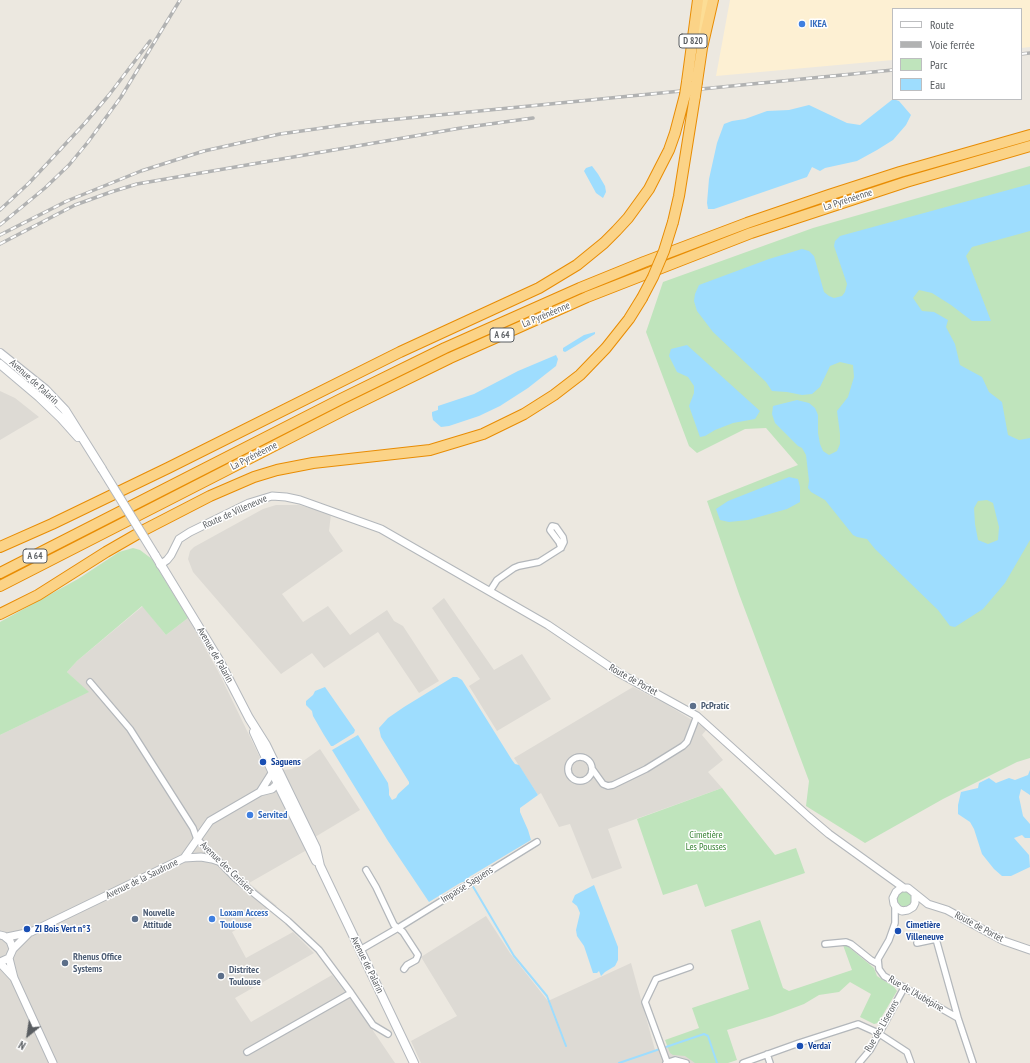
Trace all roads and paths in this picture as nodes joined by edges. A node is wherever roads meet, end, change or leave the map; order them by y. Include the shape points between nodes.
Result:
1 (698, 0) edge
2 (706, 0) edge
3 (712, 0) edge
4 (702, 48) junction
5 (692, 82) junction
6 (690, 96) junction
7 (1030, 135) edge
8 (1030, 146) edge
9 (0, 353) edge
10 (9, 359) junction
11 (1, 367) edge
12 (91, 453) junction
13 (347, 516) joint
14 (0, 547) edge
15 (561, 548) dead end
16 (160, 564) junction
17 (0, 573) edge
18 (0, 586) edge
19 (490, 591) junction
20 (0, 614) edge
21 (90, 682) dead end
22 (697, 716) junction
23 (593, 770) junction
24 (277, 782) junction
25 (197, 839) junction
26 (537, 842) dead end
27 (184, 858) junction
28 (218, 861) junction
29 (366, 870) dead end
30 (892, 880) junction
31 (904, 888) junction
32 (894, 895) junction
33 (915, 895) junction
34 (928, 904) junction
35 (895, 906) junction
36 (913, 907) junction
37 (906, 911) junction
38 (895, 922) junction
39 (398, 928) junction
40 (28, 933) junction
41 (4, 936) edge
42 (917, 943) dead end
43 (825, 944) dead end
44 (13, 949) junction
45 (360, 950) junction
46 (1030, 950) edge
47 (9, 958) junction
48 (0, 963) edge
49 (878, 964) junction
50 (690, 967) dead end
51 (404, 969) dead end
52 (14, 978) junction
53 (904, 988) junction
54 (351, 992) junction
55 (958, 1018) junction
56 (878, 1033) junction
57 (388, 1034) dead end
58 (247, 1052) dead end
59 (767, 1054) junction
60 (53, 1063) edge
61 (414, 1063) edge
62 (666, 1063) edge
63 (686, 1063) edge
64 (744, 1063) edge
65 (770, 1063) edge
66 (859, 1063) edge
67 (911, 1063) edge
68 (972, 1063) edge

1 - 5 highway, D 820
2 - 4 highway, D 820
3 - 4 highway
4 - 5 highway
5 - 6 highway, bridge
6 - 14 highway via 669,150 649,189 616,231 572,268 539,288 400,352 155,474
6 - 20 highway, bridge via 679,196 673,222 653,277 629,319 606,348 554,395 524,414 483,434 430,450 313,463 248,479 146,529 38,595
7 - 17 highway, La Pyrénéenne / A 64 via 829,195 747,223 580,288 445,348 355,392
8 - 18 highway, La Pyrénéenne / A 64 via 906,182 774,225 587,297 450,358 346,409
9 - 10 main road, Avenue de Palarin
10 - 11 street
10 - 12 main road, Avenue de Palarin via 45,389 65,410
11 - 12 main road, Avenue de Palarin via 29,388 61,418
12 - 16 main road, Avenue de Palarin, bridge
13 - 16 street, Route de Villeneuve via 293,498 272,496 249,503 190,532 179,539 171,555
13 - 19 street, Route de Portet via 381,529
15 - 19 street via 539,562 514,568 497,580
16 - 24 main road, Avenue de Palarin via 219,660 266,745
19 - 22 street, Route de Portet via 548,625 618,673
21 - 25 street, Avenue des Cerisiers via 130,729 193,828
22 - 23 street via 688,742 646,769 608,786 603,784
22 - 30 street, Route de Portet via 809,818
23 - 23 street via 590,762 583,757 572,760 568,767 570,776 581,782 589,779
24 - 25 street, Avenue de la Saudrune via 210,821
24 - 45 main road, Avenue de Palarin
25 - 27 street, Avenue de la Saudrune
25 - 28 street, Avenue des Cerisiers
26 - 39 street, Impasse Saguens
27 - 28 street via 200,857
27 - 40 street, Avenue de la Saudrune
28 - 54 street, Avenue des Cerisiers via 319,950
29 - 39 street
30 - 31 street, Route de Portet
30 - 32 street
31 - 32 street
31 - 33 street via 911,890
32 - 35 street
33 - 34 street, Route de Portet
33 - 36 street
34 - 36 street, Route de Portet
34 - 46 street, Route de Portet via 947,910 1004,941
35 - 37 street
35 - 38 street
36 - 37 street
37 - 38 street
38 - 49 street
39 - 45 street, Impasse Saguens
39 - 51 street via 418,955 418,958
40 - 41 street, Avenue de la Saudrune
40 - 44 street, Avenue de la Saudrune
41 - 44 street via 10,940
42 - 55 street via 936,939
43 - 49 street, Rue de l'Aubépine via 846,942
44 - 47 street, Avenue de la Saudrune
45 - 61 main road, Avenue de Palarin
47 - 48 street
47 - 52 street
48 - 52 street
49 - 53 street, Rue de l'Aubépine via 884,976
50 - 62 street via 656,979 645,1002
52 - 60 street
53 - 55 street, Rue de l'Aubépine
53 - 56 street, Rue des Liserons
54 - 57 street, Avenue des Cerisiers via 373,1025
54 - 58 street
55 - 68 street
56 - 59 street via 858,1024
56 - 66 street, Rue des Liserons via 870,1050
56 - 67 street via 907,1052
59 - 64 street
59 - 65 street
62 - 63 street via 675,1060

